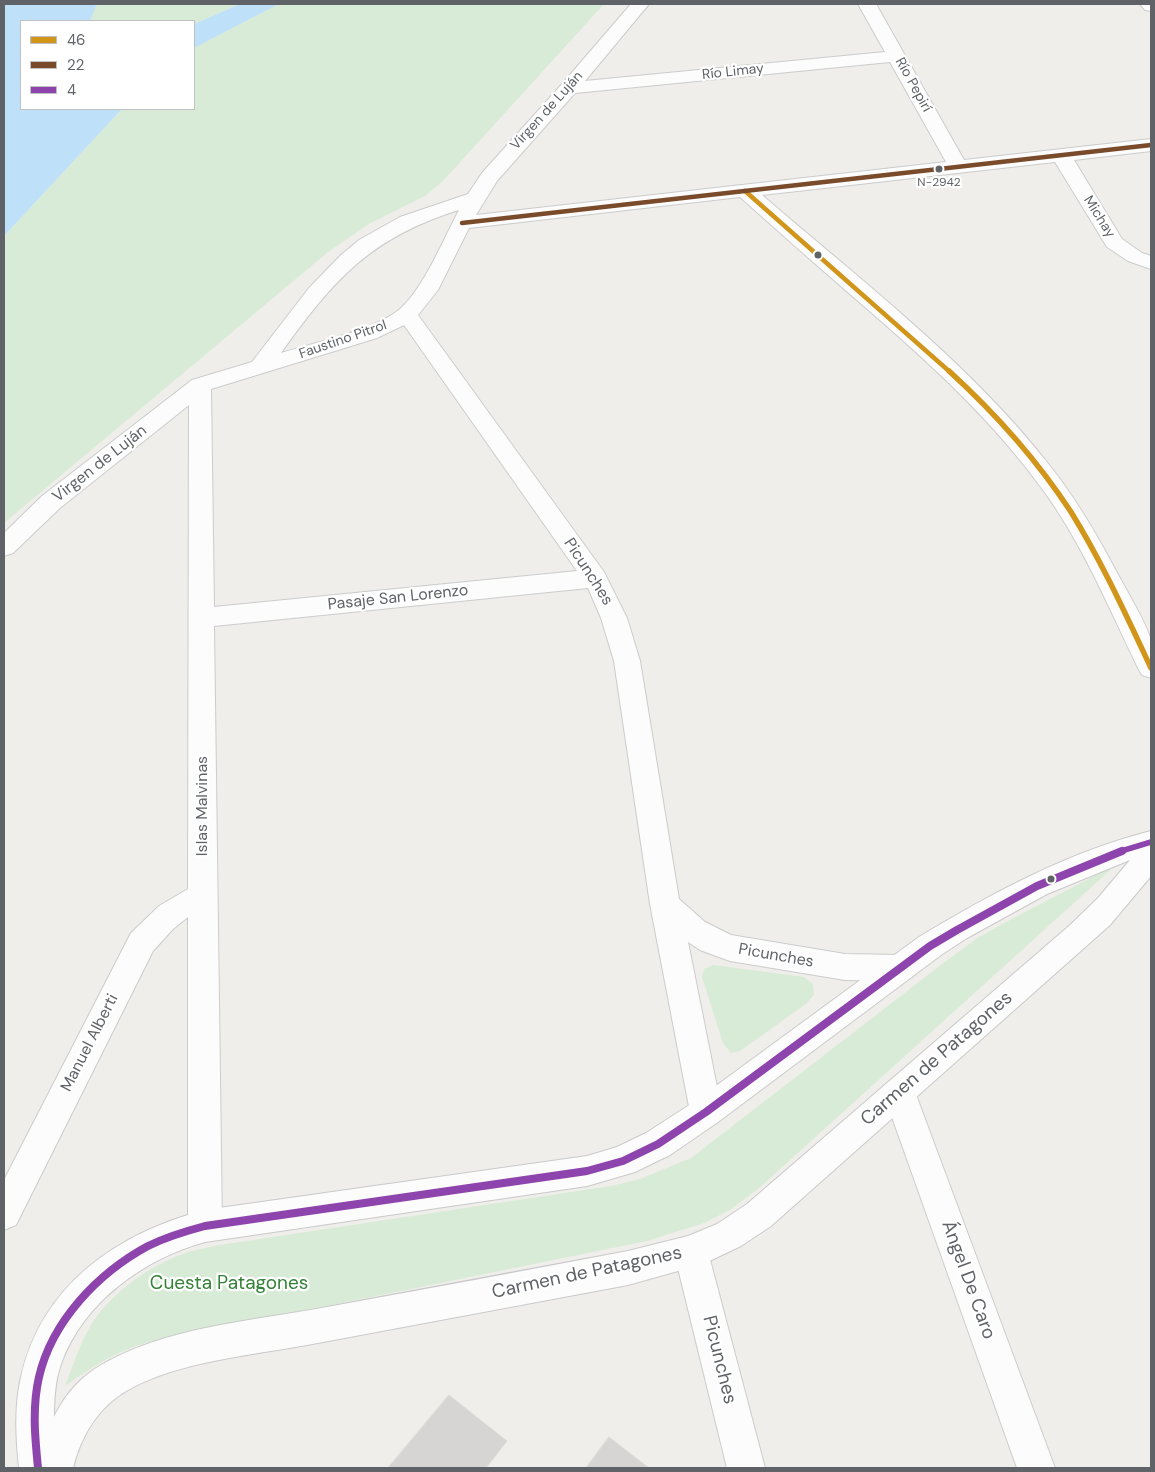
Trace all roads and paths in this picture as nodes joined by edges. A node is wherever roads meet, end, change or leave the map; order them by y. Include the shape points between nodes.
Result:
1 (640, 4) edge
2 (867, 4) edge
3 (896, 56) junction
4 (569, 88) junction
5 (1151, 145) edge
6 (1061, 156) junction
7 (958, 167) junction
8 (746, 191) junction
9 (475, 198) junction
10 (462, 223) junction
11 (1151, 263) edge
12 (407, 314) junction
13 (260, 367) junction
14 (200, 385) junction
15 (4, 547) edge
16 (595, 578) junction
17 (201, 618) junction
18 (1151, 668) edge
19 (1151, 842) edge
20 (1151, 853) edge
21 (203, 896) junction
22 (665, 904) junction
23 (901, 968) junction
24 (899, 1092) junction
25 (706, 1112) junction
26 (4, 1214) edge
27 (205, 1226) junction
28 (692, 1252) junction
29 (38, 1468) edge
30 (54, 1468) edge
31 (746, 1468) edge
32 (1036, 1468) edge

1 - 4 street, Virgen de Luján
2 - 3 street, Río Pepirí
3 - 4 street, Río Limay
3 - 7 street, Río Pepirí
4 - 9 street, Virgen de Luján via 500,163
5 - 6 street
6 - 7 street
6 - 11 street, Michay via 1114,243
7 - 8 street
8 - 10 street
8 - 18 street via 933,356 1003,425 1057,492 1082,530
9 - 10 street, Virgen de Luján
9 - 13 street via 416,217 386,232 340,266 304,305
10 - 12 street, Faustino Pitrol via 427,290
12 - 13 street, Faustino Pitrol via 369,333
12 - 16 street, Picunches
13 - 14 street, Faustino Pitrol
14 - 15 street, Virgen de Luján via 51,502
14 - 17 street, Islas Malvinas
16 - 17 street, Pasaje San Lorenzo
16 - 22 street, Picunches via 620,628
17 - 21 street, Islas Malvinas
19 - 23 street via 1062,872 962,925
20 - 24 street, Carmen de Patagones via 1108,908
21 - 26 street, Manuel Alberti via 173,910 142,942
21 - 27 street, Islas Malvinas
22 - 23 street, Picunches via 694,931 730,948 829,965
22 - 25 street, Picunches
23 - 25 street
24 - 28 street, Carmen de Patagones via 759,1215 729,1235
24 - 32 street, Ángel De Caro
25 - 27 street via 658,1144 623,1161 587,1171
27 - 29 street via 178,1233 148,1247 113,1270 72,1308 54,1337 42,1368 36,1398
28 - 30 street, Carmen de Patagones via 628,1268 214,1345 146,1363 114,1377 88,1398 68,1426
28 - 31 street, Picunches

